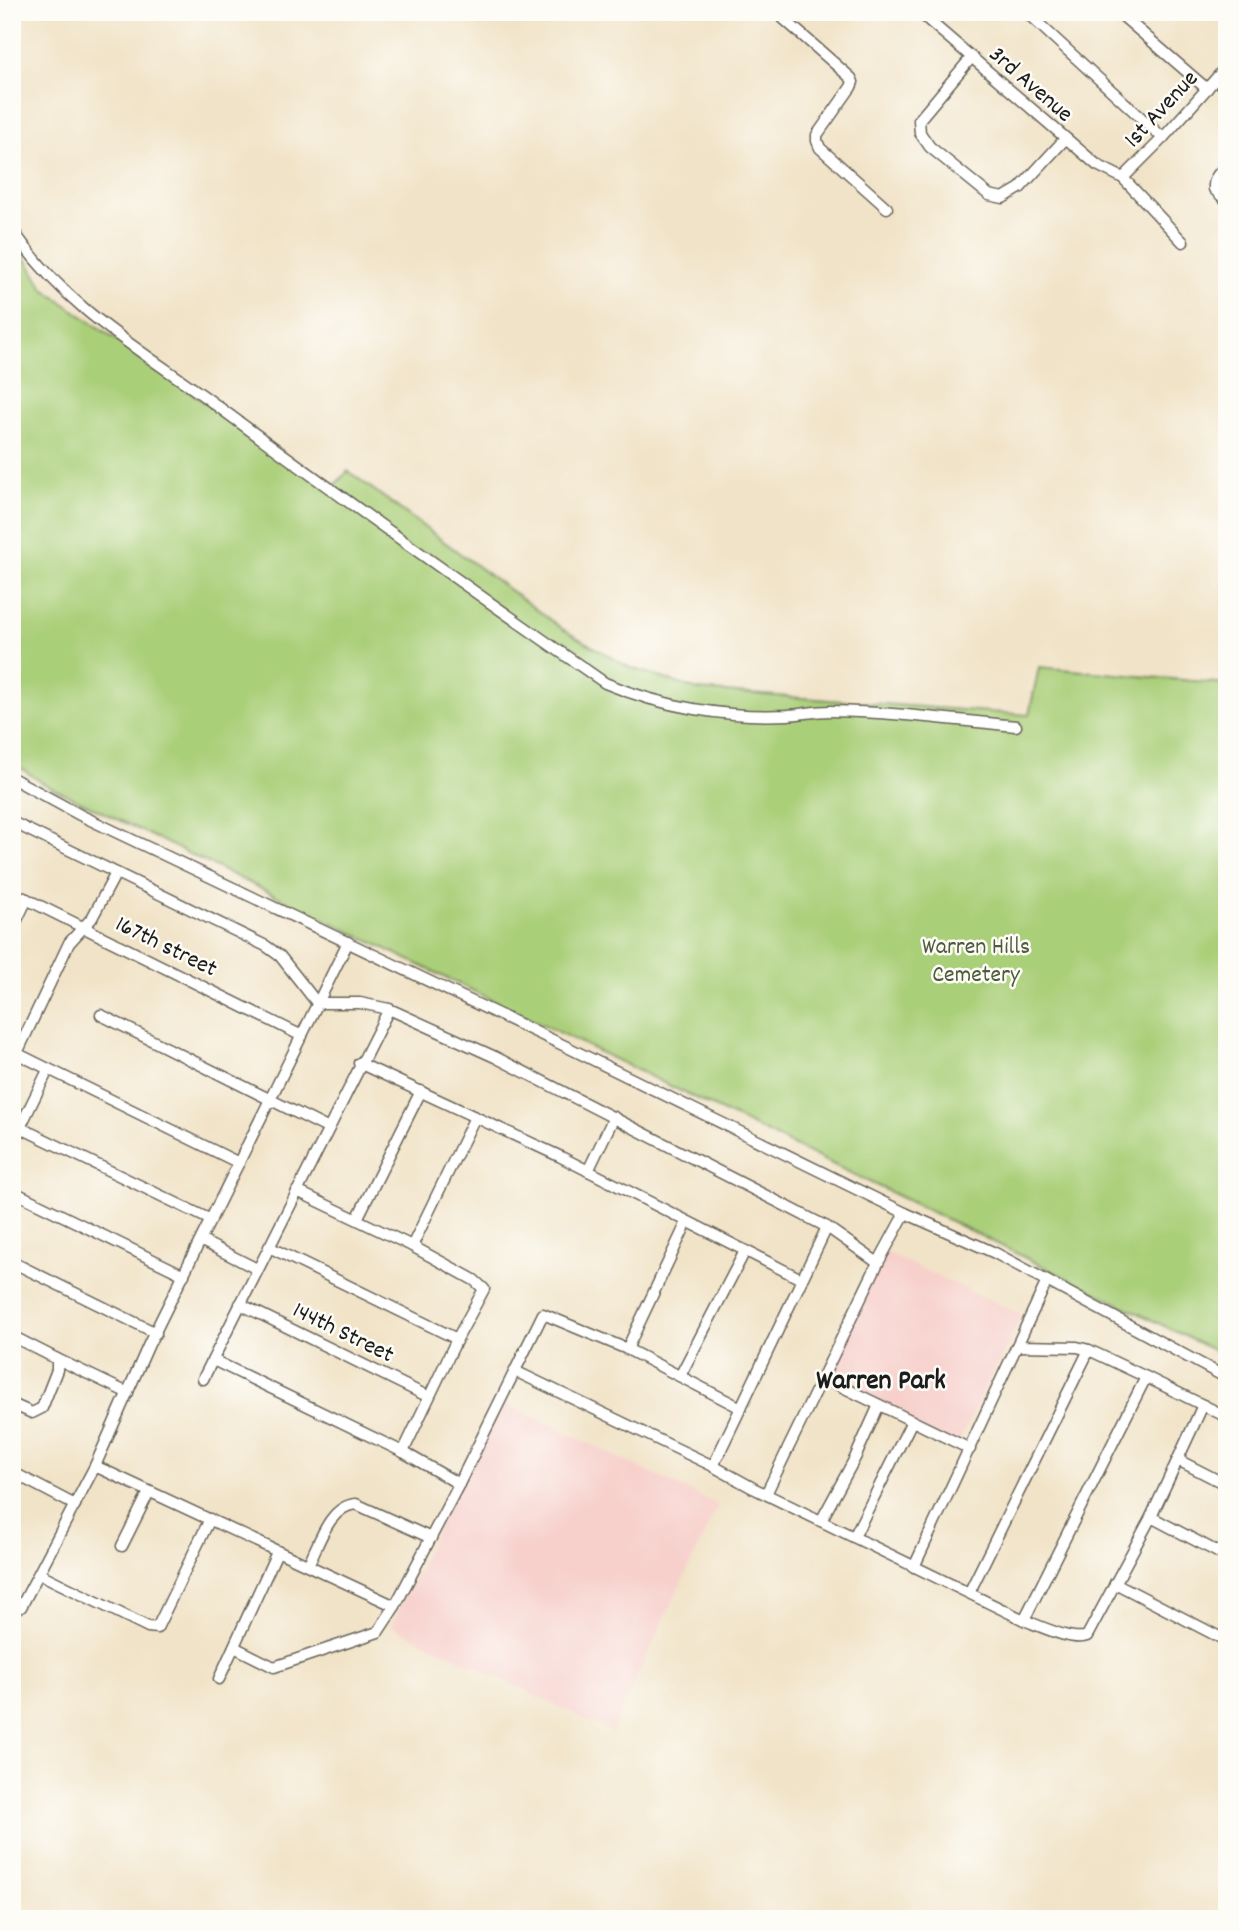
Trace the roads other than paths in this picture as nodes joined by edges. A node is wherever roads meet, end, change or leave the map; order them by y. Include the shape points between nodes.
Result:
1 (776, 12) edge
2 (919, 12) edge
3 (1026, 12) edge
4 (1118, 12) edge
5 (1218, 12) edge
6 (1227, 20) edge
7 (971, 58) junction
8 (1227, 66) edge
9 (1207, 89) junction
10 (1163, 138) junction
11 (1065, 139) junction
12 (1227, 165) edge
13 (1123, 178) junction
14 (1227, 201) edge
15 (887, 208) dead end
16 (12, 229) edge
17 (1183, 242) dead end
18 (1016, 726) dead end
19 (12, 778) edge
20 (12, 822) edge
21 (116, 873) junction
22 (12, 892) edge
23 (27, 899) junction
24 (83, 927) junction
25 (12, 930) edge
26 (348, 943) junction
27 (317, 1003) junction
28 (389, 1009) junction
29 (101, 1015) dead end
30 (302, 1035) junction
31 (15, 1052) edge
32 (359, 1063) junction
33 (48, 1070) junction
34 (421, 1091) junction
35 (271, 1100) junction
36 (614, 1117) junction
37 (475, 1118) junction
38 (21, 1128) junction
39 (327, 1128) junction
40 (12, 1144) edge
41 (239, 1163) junction
42 (588, 1171) junction
43 (12, 1191) edge
44 (297, 1191) junction
45 (905, 1213) junction
46 (357, 1219) junction
47 (211, 1220) junction
48 (687, 1222) junction
49 (827, 1227) junction
50 (202, 1241) junction
51 (412, 1246) junction
52 (269, 1247) junction
53 (745, 1251) junction
54 (12, 1262) edge
55 (878, 1264) junction
56 (257, 1269) junction
57 (184, 1275) junction
58 (801, 1279) junction
59 (1046, 1281) junction
60 (240, 1304) junction
61 (156, 1333) junction
62 (12, 1336) edge
63 (457, 1339) junction
64 (1017, 1346) junction
65 (627, 1349) junction
66 (1089, 1350) junction
67 (57, 1359) junction
68 (213, 1360) junction
69 (515, 1371) junction
70 (680, 1376) junction
71 (1146, 1377) junction
72 (824, 1378) junction
73 (1227, 1378) edge
74 (203, 1379) dead end
75 (128, 1393) junction
76 (429, 1397) junction
77 (12, 1404) edge
78 (879, 1405) junction
79 (1203, 1405) junction
80 (741, 1408) junction
81 (1227, 1417) edge
82 (912, 1421) junction
83 (970, 1449) junction
84 (403, 1452) junction
85 (1178, 1460) junction
86 (94, 1466) junction
87 (713, 1466) junction
88 (12, 1472) edge
89 (459, 1484) junction
90 (1227, 1485) edge
91 (149, 1492) junction
92 (766, 1494) junction
93 (75, 1504) junction
94 (1151, 1517) junction
95 (210, 1519) junction
96 (821, 1521) junction
97 (854, 1537) junction
98 (430, 1538) junction
99 (122, 1546) dead end
100 (277, 1552) junction
101 (1227, 1557) edge
102 (308, 1565) junction
103 (914, 1566) junction
104 (40, 1574) junction
105 (1115, 1583) junction
106 (969, 1593) junction
107 (12, 1603) edge
108 (395, 1606) junction
109 (1024, 1620) junction
110 (1226, 1639) edge
111 (234, 1647) junction
112 (219, 1679) dead end

1 - 15 street via 853,82 817,141
2 - 7 street, 3rd Avenue
3 - 10 street
4 - 9 street
5 - 6 street
7 - 11 street, 3rd Avenue
7 - 11 street via 919,120 920,133 930,147 989,195 1003,198 1020,188
8 - 9 street, 1st Avenue
9 - 10 street, 1st Avenue
10 - 13 street, 1st Avenue
11 - 13 street, 3rd Avenue via 1097,165
12 - 14 street via 1215,177 1214,189
13 - 17 street, 3rd Avenue
16 - 18 street via 50,278 111,332 605,683 658,703 687,708 786,715 839,711
19 - 26 street
20 - 21 street
21 - 24 street
21 - 27 street via 274,951
22 - 23 street, 167th street
23 - 24 street, 167th street
23 - 25 street
24 - 30 street, 167th street
24 - 31 street via 69,943
26 - 27 street
26 - 45 street
27 - 28 street via 360,1003
27 - 30 street
28 - 32 street
28 - 36 street
29 - 35 street
30 - 35 street
31 - 33 street
32 - 34 street
32 - 39 street
33 - 38 street
33 - 41 street
34 - 37 street
34 - 46 street
35 - 39 street
35 - 41 street
36 - 42 street
36 - 49 street
37 - 42 street
37 - 51 street
38 - 40 street
38 - 47 street
39 - 44 street
41 - 47 street
42 - 48 street
43 - 57 street
44 - 46 street
44 - 52 street
45 - 55 street
45 - 59 street
46 - 51 street
47 - 50 street
48 - 53 street
48 - 65 street
49 - 55 street
49 - 58 street
50 - 56 street
50 - 57 street
51 - 63 street via 484,1289
52 - 56 street
52 - 63 street
53 - 58 street
53 - 70 street
54 - 61 street
55 - 72 street
56 - 60 street
57 - 61 street
58 - 80 street
59 - 64 street
59 - 73 street
60 - 68 street
60 - 76 street, 144th Street
61 - 75 street
62 - 67 street
63 - 76 street
64 - 66 street
64 - 83 street
65 - 69 street via 543,1314
65 - 70 street
66 - 71 street
66 - 106 street
67 - 75 street
67 - 77 street via 42,1408 32,1413
68 - 74 street
68 - 84 street
69 - 87 street
69 - 89 street
70 - 80 street
71 - 79 street
71 - 109 street
72 - 78 street
72 - 92 street
75 - 86 street
76 - 84 street
78 - 82 street
78 - 96 street
79 - 81 street
79 - 85 street
80 - 87 street
82 - 83 street
82 - 97 street
83 - 103 street
84 - 89 street
85 - 90 street
85 - 94 street
86 - 91 street
86 - 93 street
87 - 92 street
88 - 93 street
89 - 98 street
91 - 95 street
91 - 99 street
92 - 96 street
93 - 104 street
94 - 101 street
94 - 105 street
95 - 100 street
95 - 104 street via 157,1628
96 - 97 street
97 - 103 street
98 - 102 street via 347,1504 334,1515
98 - 108 street
100 - 102 street
100 - 111 street
102 - 108 street
103 - 106 street
104 - 107 street via 21,1608
105 - 109 street via 1087,1636 1067,1636
105 - 110 street
106 - 109 street
108 - 111 street via 378,1632 282,1666 274,1667
111 - 112 street

